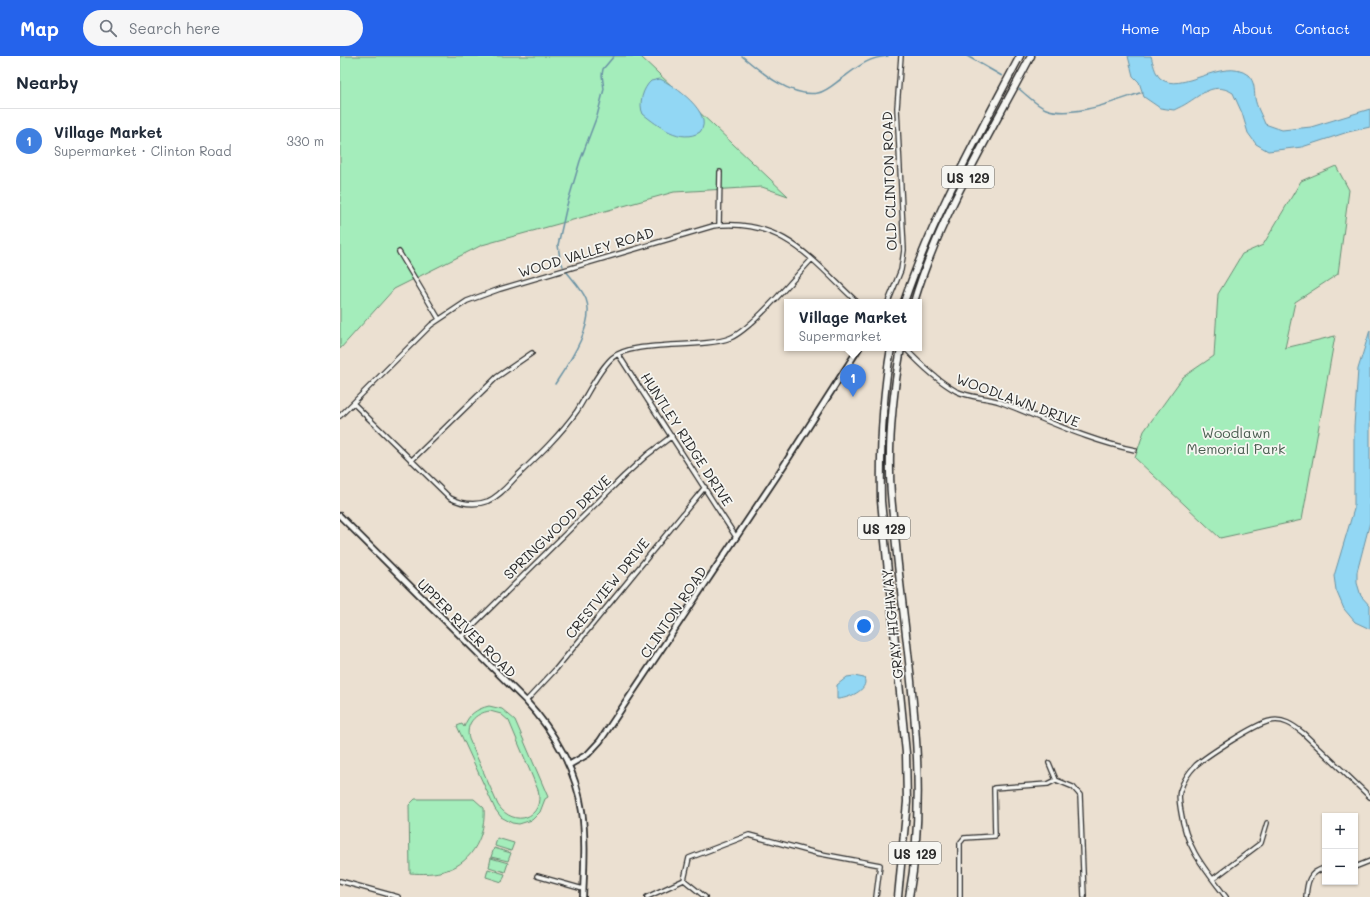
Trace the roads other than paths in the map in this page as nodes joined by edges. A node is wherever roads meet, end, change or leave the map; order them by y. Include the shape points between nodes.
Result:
1 (901, 56) edge
2 (1020, 56) edge
3 (1031, 56) edge
4 (720, 172) dead end
5 (719, 225) junction
6 (399, 252) dead end
7 (812, 259) junction
8 (854, 299) edge
9 (889, 299) edge
10 (905, 299) edge
11 (915, 299) edge
12 (439, 319) junction
13 (857, 351) edge
14 (890, 351) edge
15 (901, 351) edge
16 (908, 351) edge
17 (532, 353) dead end
18 (618, 354) junction
19 (353, 403) junction
20 (340, 416) edge
21 (672, 436) junction
22 (1135, 450) dead end
23 (411, 461) junction
24 (705, 488) junction
25 (340, 516) edge
26 (736, 536) junction
27 (461, 637) junction
28 (526, 701) junction
29 (1049, 763) dead end
30 (569, 765) junction
31 (1056, 780) junction
32 (1370, 797) edge
33 (1267, 823) dead end
34 (1370, 861) edge
35 (1358, 866) edge
36 (1322, 869) edge
37 (537, 876) dead end
38 (1213, 879) junction
39 (684, 880) junction
40 (340, 881) edge
41 (583, 889) junction
42 (398, 897) edge
43 (583, 897) edge
44 (647, 897) edge
45 (705, 897) edge
46 (876, 897) edge
47 (898, 897) edge
48 (909, 897) edge
49 (960, 897) edge
50 (1084, 897) edge
51 (1226, 897) edge
52 (1306, 897) edge

1 - 9 street, OLD CLINTON ROAD via 896,108 904,250 901,270
2 - 10 highway, US 129 via 934,223 920,254
3 - 11 highway, US 129 via 948,215
4 - 5 street
5 - 7 street, WOOD VALLEY ROAD via 742,225 774,233 792,242
5 - 12 street, WOOD VALLEY ROAD via 500,289 467,302
6 - 12 street
7 - 8 street, WOOD VALLEY ROAD
7 - 18 street via 745,330 731,338 634,349
12 - 19 street, WOOD VALLEY ROAD
13 - 26 street, CLINTON ROAD
14 - 47 highway, GRAY HIGHWAY / US 129 via 882,413 880,468 881,501 906,753 907,802
15 - 48 highway, GRAY HIGHWAY / US 129 via 894,396 890,471 916,746 916,842
16 - 22 street, WOODLAWN DRIVE via 957,392 1000,402 1109,445
17 - 23 street via 497,377
18 - 21 street, HUNTLEY RIDGE DRIVE
18 - 23 street via 607,364 557,436 490,500 475,504 457,501 440,490
19 - 20 street, WOOD VALLEY ROAD
19 - 23 street
21 - 24 street, HUNTLEY RIDGE DRIVE
21 - 27 street, SPRINGWOOD DRIVE via 642,460
24 - 26 street, HUNTLEY RIDGE DRIVE
24 - 28 street, CRESTVIEW DRIVE via 556,669
25 - 27 street, UPPER RIVER ROAD
26 - 30 street, CLINTON ROAD via 600,741 588,754
27 - 28 street, UPPER RIVER ROAD
28 - 30 street, UPPER RIVER ROAD via 547,726
29 - 31 street
30 - 41 street via 582,812
31 - 49 street via 1048,784 994,788 995,836 964,838 960,843
31 - 50 street via 1078,790 1082,800
32 - 38 street via 1292,725 1283,721 1269,721 1252,729 1197,765 1186,777 1180,792 1182,823 1191,849
33 - 38 street via 1261,842
34 - 35 street
36 - 52 street via 1312,874
37 - 41 street
38 - 51 street
39 - 44 street
39 - 45 street
39 - 46 street via 689,858 749,835 816,853 880,865
40 - 42 street
41 - 43 street

